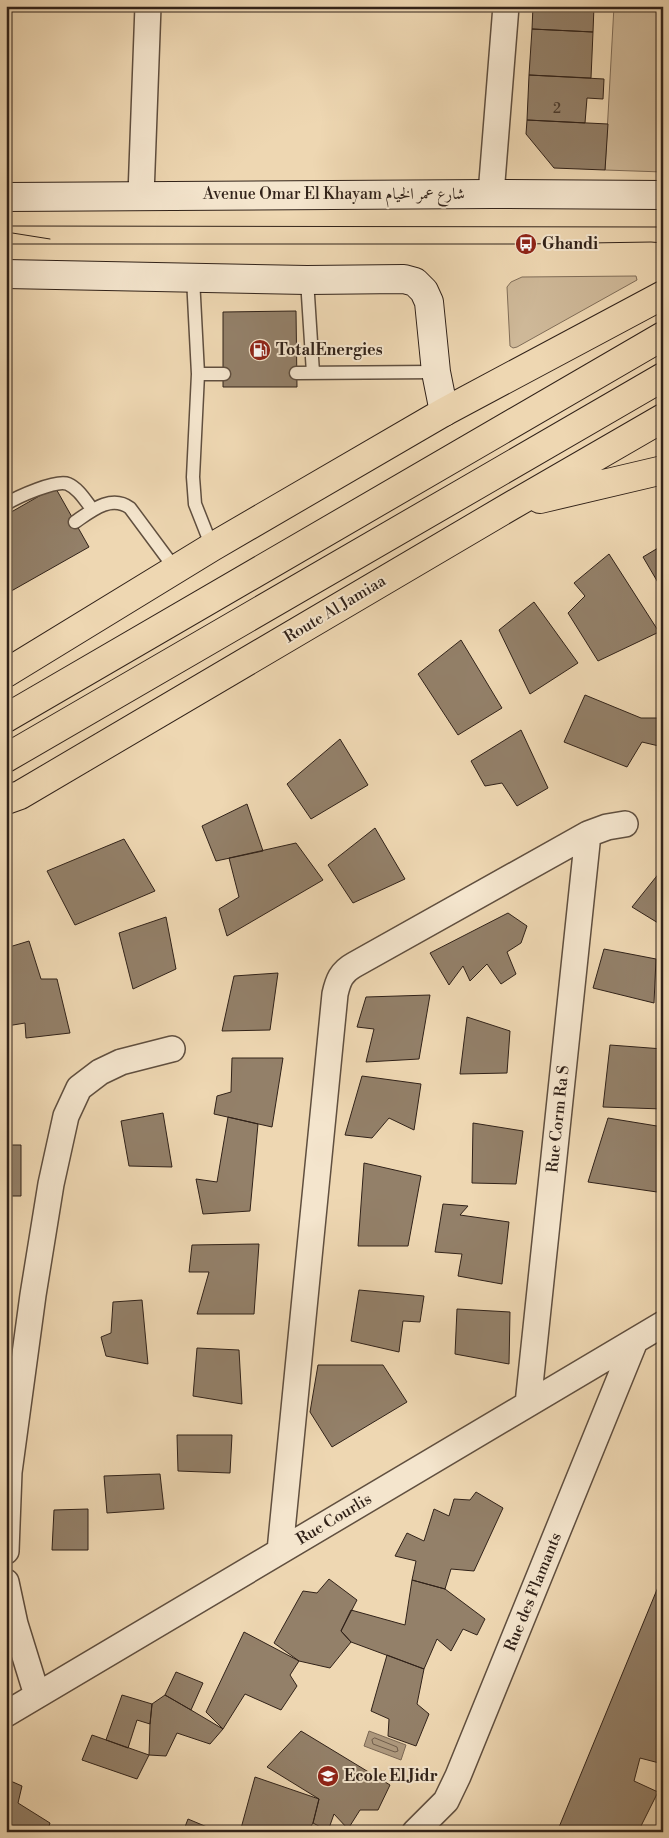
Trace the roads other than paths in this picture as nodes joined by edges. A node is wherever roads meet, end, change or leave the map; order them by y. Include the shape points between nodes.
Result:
1 (148, 6) edge
2 (506, 6) edge
3 (491, 194) junction
4 (141, 195) junction
5 (663, 195) edge
6 (6, 197) edge
7 (6, 274) edge
8 (193, 278) junction
9 (307, 280) junction
10 (663, 295) edge
11 (663, 336) edge
12 (436, 372) junction
13 (296, 373) dead end
14 (313, 373) junction
15 (198, 374) junction
16 (224, 374) dead end
17 (663, 377) edge
18 (444, 412) junction
19 (663, 418) edge
20 (663, 470) edge
21 (6, 504) edge
22 (509, 507) junction
23 (92, 509) junction
24 (75, 522) dead end
25 (212, 547) junction
26 (176, 570) junction
27 (7, 670) edge
28 (6, 718) edge
29 (6, 758) edge
30 (6, 800) edge
31 (625, 824) dead end
32 (588, 834) junction
33 (172, 1049) dead end
34 (663, 1324) edge
35 (635, 1341) junction
36 (528, 1404) junction
37 (280, 1551) junction
38 (6, 1552) edge
39 (6, 1582) edge
40 (38, 1695) junction
41 (6, 1714) edge
42 (415, 1832) edge

1 - 4 street
2 - 3 street
3 - 4 main road, Avenue Omar El Khayam شارع عمر الخيام
3 - 5 main road, Avenue Omar El Khayam شارع عمر الخيام
4 - 6 main road, Avenue Omar El Khayam شارع عمر الخيام
7 - 8 main road
8 - 9 main road
8 - 15 lane
9 - 12 main road via 404,279 415,282 429,302
9 - 14 lane
10 - 18 main road
11 - 28 main road
12 - 14 lane
12 - 18 main road
13 - 14 lane
15 - 16 lane
15 - 25 lane via 194,495
17 - 29 main road
18 - 25 main road
19 - 22 main road, Route Al Jamiaa
20 - 22 main road
21 - 23 lane via 51,484 66,483 78,491
22 - 30 main road, Route Al Jamiaa via 20,795
23 - 24 lane
23 - 26 lane via 114,502 130,508
25 - 26 main road
26 - 27 main road
31 - 32 street
32 - 36 street, Rue Corm Ra S
32 - 37 street via 345,969 338,980
33 - 38 street via 121,1062 100,1072 79,1088 66,1116 51,1184 9,1472
34 - 35 street, Rue Courlis
35 - 36 street, Rue Courlis
35 - 42 street, Rue des Flamants via 458,1776 446,1801
36 - 37 street, Rue Courlis
37 - 40 street, Rue Courlis
39 - 40 street via 15,1624
40 - 41 street, Rue Courlis

